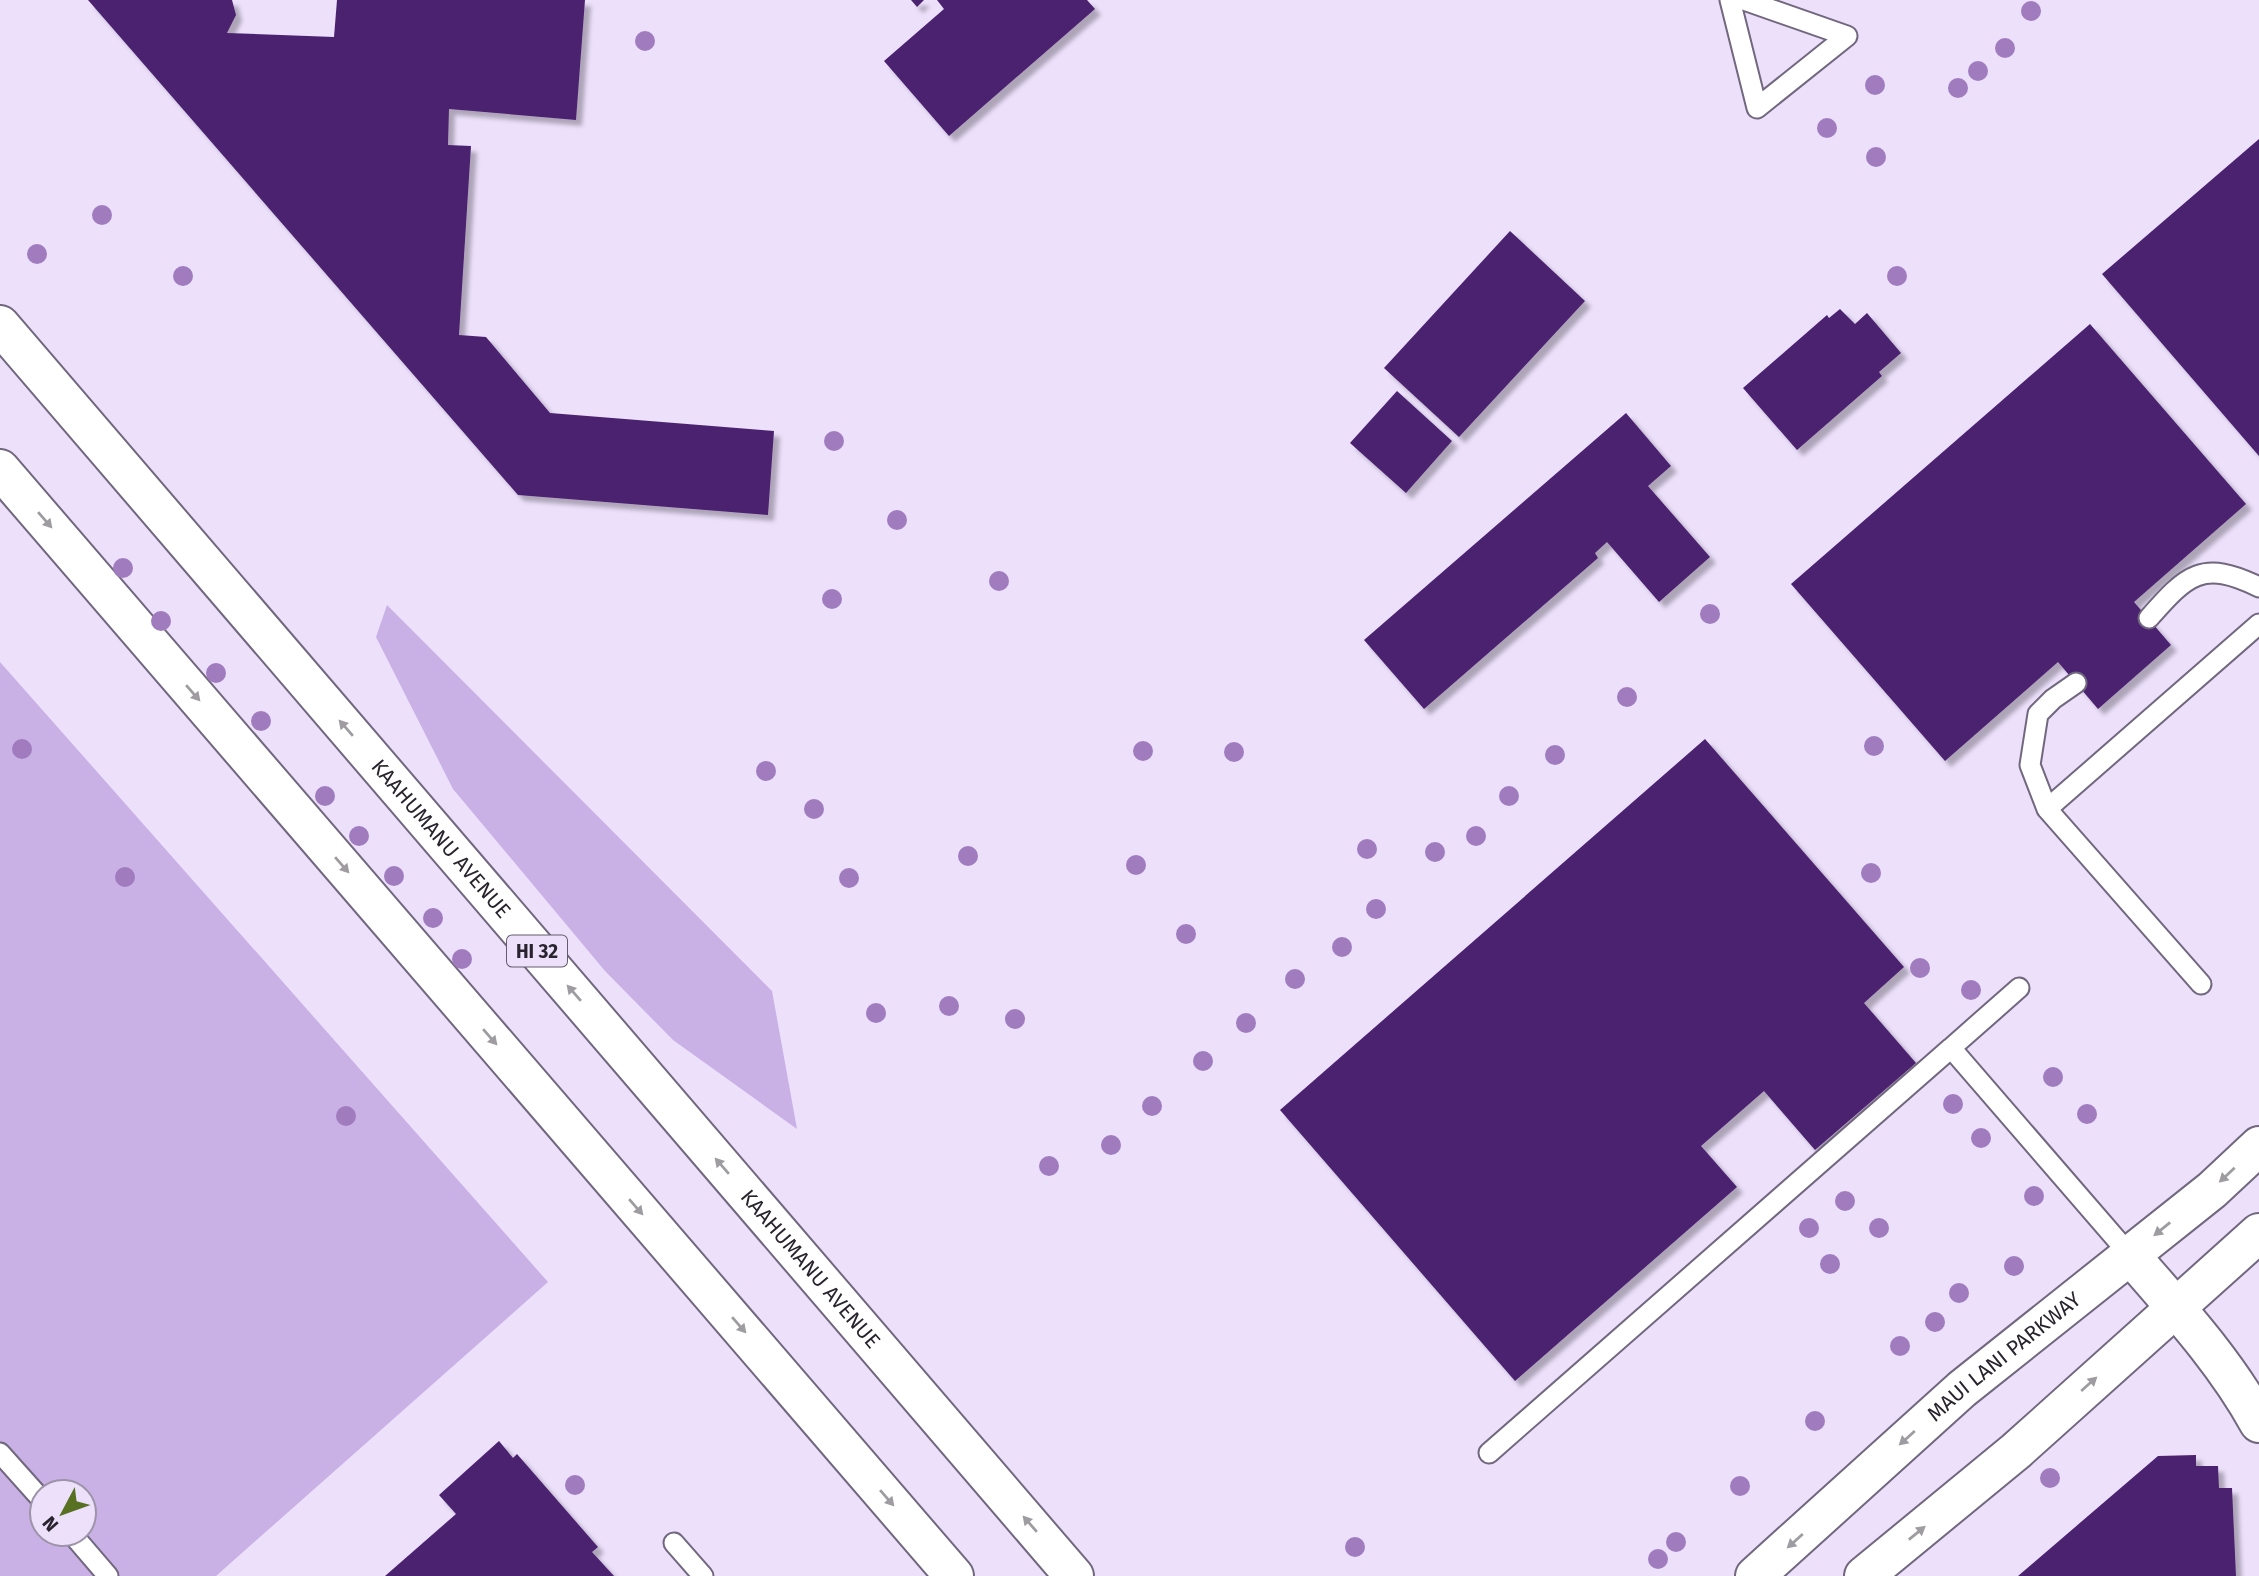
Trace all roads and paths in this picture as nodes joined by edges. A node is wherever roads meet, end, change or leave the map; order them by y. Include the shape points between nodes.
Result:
1 (1730, 0) edge
2 (1744, 0) edge
3 (0, 325) edge
4 (0, 468) edge
5 (2259, 587) edge
6 (2148, 618) dead end
7 (2259, 624) edge
8 (2076, 683) dead end
9 (2047, 808) junction
10 (2201, 984) dead end
11 (2019, 988) dead end
12 (1951, 1048) junction
13 (2259, 1146) edge
14 (2259, 1233) edge
15 (2130, 1255) junction
16 (2175, 1307) junction
17 (2259, 1423) edge
18 (0, 1453) edge
19 (1489, 1453) dead end
20 (28, 1484) edge
21 (674, 1543) dead end
22 (84, 1548) edge
23 (108, 1576) edge
24 (703, 1576) edge
25 (954, 1576) edge
26 (1074, 1576) edge
27 (1755, 1576) edge
28 (1864, 1576) edge

1 - 2 lane via 1757,108 1847,36
26 -> 3 main road, KAAHUMANU AVENUE / HI 32
4 -> 25 main road
5 - 6 lane via 2231,573 2199,573
7 - 9 lane
8 - 9 lane via 2038,714 2030,765
9 - 10 lane
11 - 12 lane
12 - 15 lane
12 - 19 lane
13 -> 15 main road, MAUI LANI PARKWAY
14 - 16 main road
15 - 16 main road
15 -> 27 main road, MAUI LANI PARKWAY via 1962,1389
16 - 17 main road via 2246,1398
28 -> 16 main road via 2016,1451
18 - 20 lane
21 - 24 lane
22 - 23 lane

